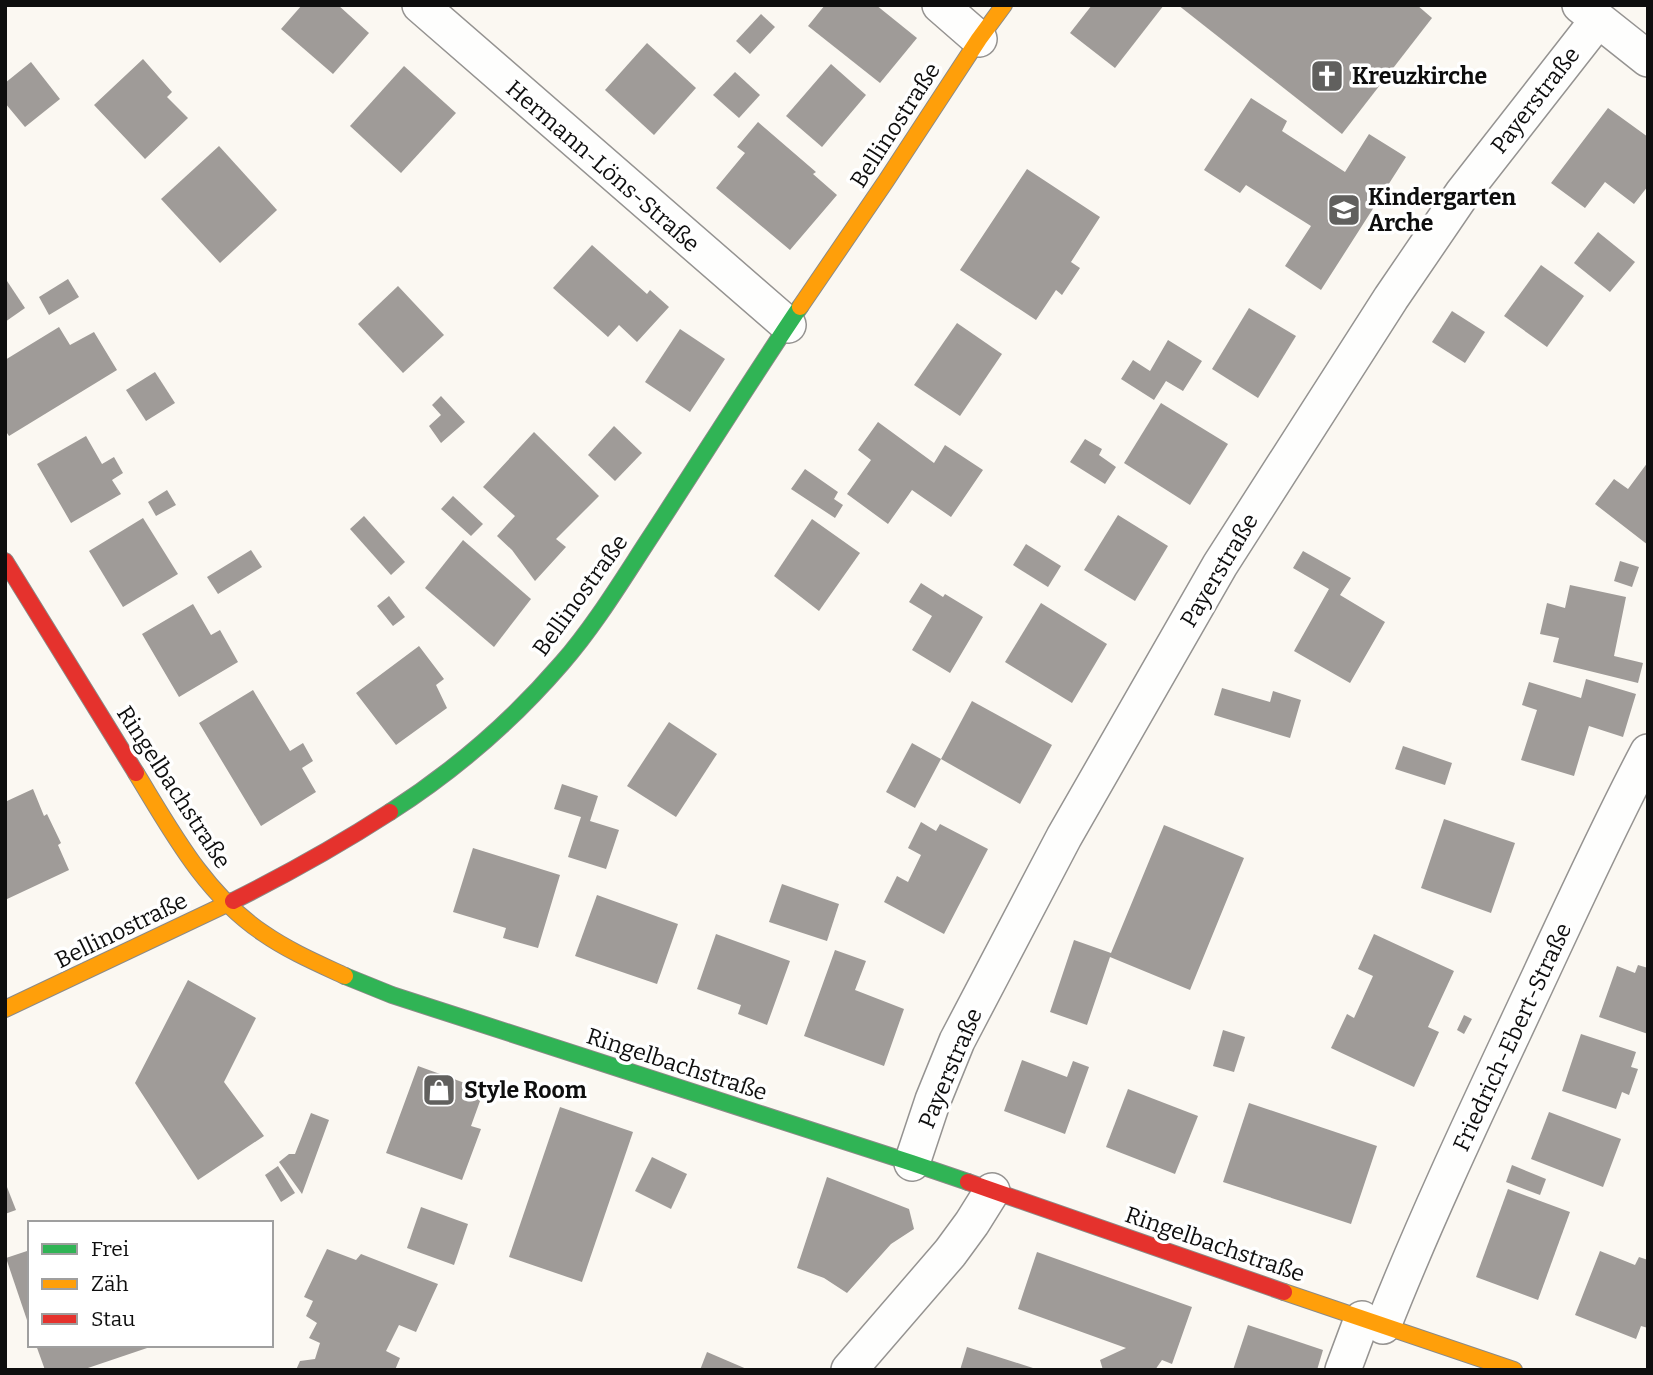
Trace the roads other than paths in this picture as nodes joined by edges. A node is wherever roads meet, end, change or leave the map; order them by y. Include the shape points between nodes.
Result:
1 (420, 5) edge
2 (940, 5) edge
3 (1004, 5) edge
4 (1589, 12) edge
5 (979, 39) junction
6 (1648, 59) edge
7 (788, 325) junction
8 (5, 561) edge
9 (1648, 752) edge
10 (227, 904) junction
11 (5, 1009) edge
12 (912, 1163) junction
13 (992, 1191) junction
14 (1373, 1322) junction
15 (849, 1370) edge
16 (1343, 1370) edge
17 (1514, 1370) edge

1 - 7 street, Hermann-Löns-Straße
2 - 5 street
3 - 5 street, Bellinostraße
4 - 6 street
4 - 12 street, Payerstraße via 1391,298 1220,565 1064,837 957,1041
5 - 7 street, Bellinostraße
7 - 10 street, Bellinostraße via 602,611 524,704 481,745 403,804
8 - 10 street, Ringelbachstraße via 176,839
9 - 14 street, Friedrich-Ebert-Straße via 1425,1224
10 - 11 street, Bellinostraße
10 - 12 street, Ringelbachstraße via 267,936 392,995
12 - 13 street, Ringelbachstraße
13 - 14 street, Ringelbachstraße
13 - 15 street via 950,1253
14 - 16 street, Friedrich-Ebert-Straße
14 - 17 street, Ringelbachstraße

